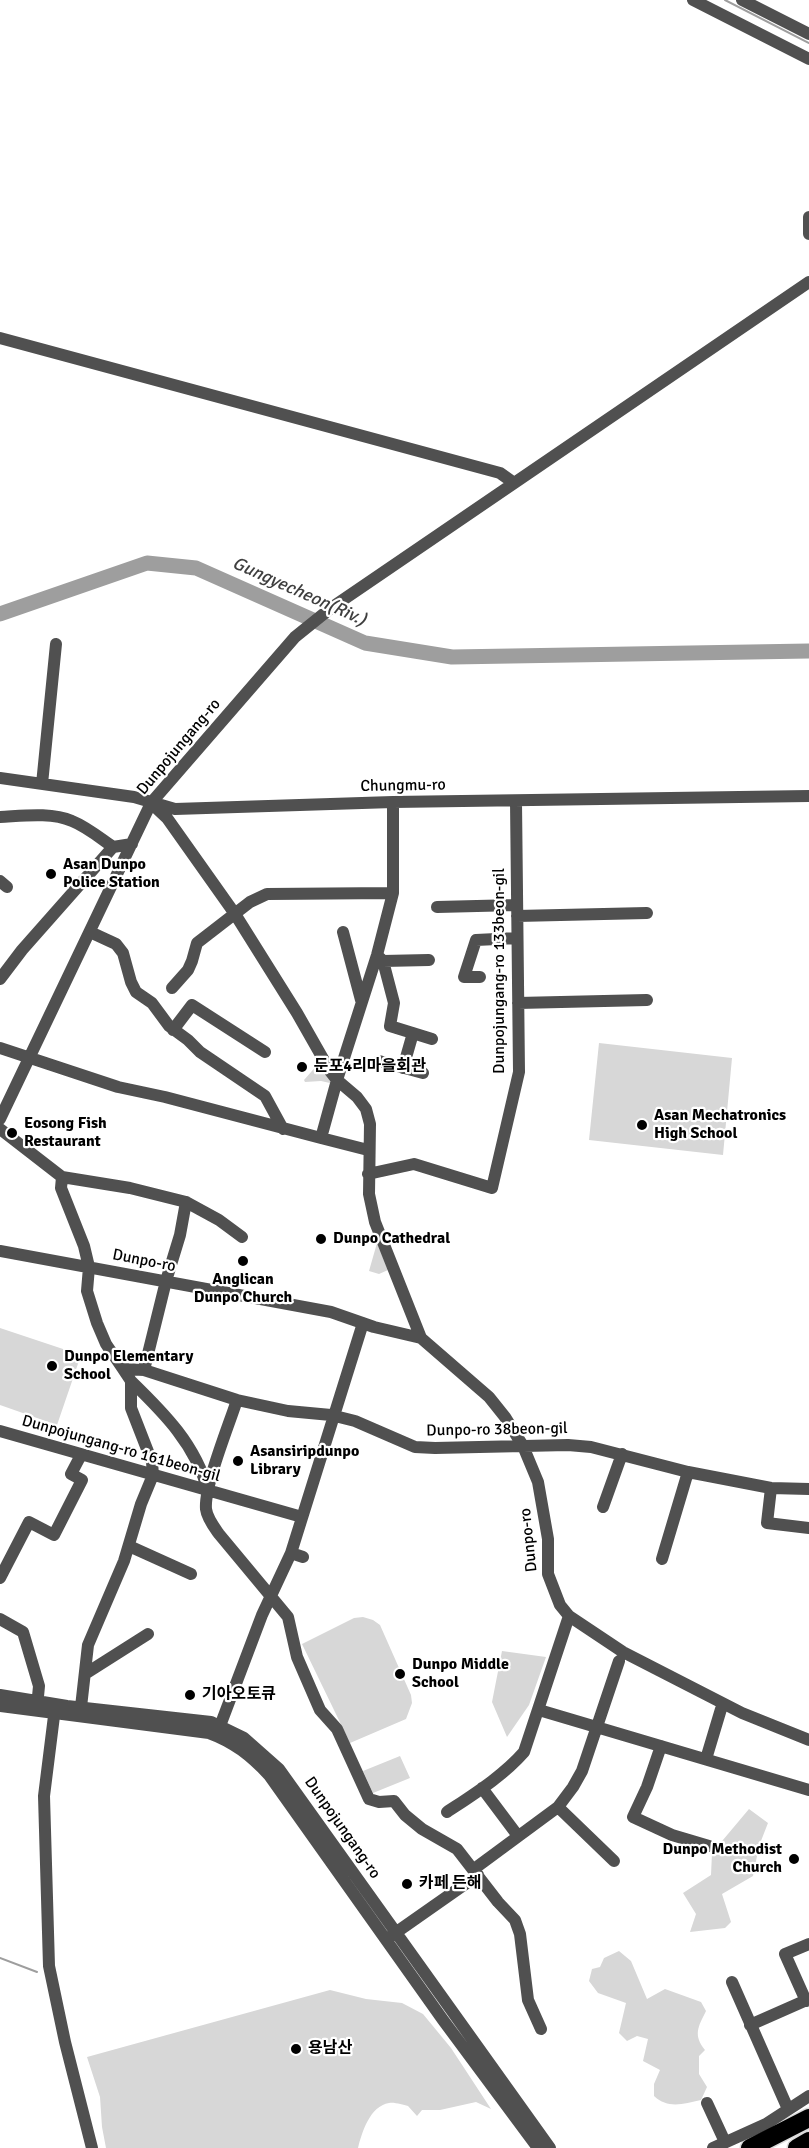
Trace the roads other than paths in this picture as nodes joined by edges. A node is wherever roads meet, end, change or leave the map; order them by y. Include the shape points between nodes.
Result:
1 (693, 0) edge
2 (742, 0) edge
3 (809, 34) edge
4 (809, 59) edge
5 (809, 218) edge
6 (809, 234) edge
7 (809, 282) edge
8 (0, 338) edge
9 (514, 483) junction
10 (56, 644) dead end
11 (0, 778) edge
12 (42, 784) junction
13 (809, 796) edge
14 (393, 802) junction
15 (516, 802) junction
16 (151, 803) junction
17 (0, 817) edge
18 (132, 844) junction
19 (113, 847) junction
20 (393, 893) junction
21 (437, 907) dead end
22 (517, 910) junction
23 (647, 913) dead end
24 (235, 914) junction
25 (90, 932) junction
26 (343, 932) dead end
27 (517, 939) junction
28 (380, 958) junction
29 (429, 960) dead end
30 (480, 977) dead end
31 (0, 979) edge
32 (172, 988) dead end
33 (647, 1000) dead end
34 (362, 1003) junction
35 (518, 1003) junction
36 (173, 1030) junction
37 (413, 1033) junction
38 (432, 1039) dead end
39 (0, 1048) edge
40 (265, 1052) dead end
41 (30, 1059) junction
42 (379, 1061) dead end
43 (404, 1068) junction
44 (423, 1073) dead end
45 (337, 1080) junction
46 (0, 1119) edge
47 (283, 1129) junction
48 (0, 1130) edge
49 (321, 1138) junction
50 (368, 1150) junction
51 (368, 1174) junction
52 (62, 1177) junction
53 (186, 1202) junction
54 (242, 1238) dead end
55 (0, 1251) edge
56 (89, 1267) junction
57 (165, 1281) junction
58 (363, 1323) junction
59 (421, 1338) junction
60 (123, 1369) junction
61 (144, 1370) junction
62 (130, 1381) junction
63 (237, 1400) junction
64 (334, 1415) junction
65 (0, 1431) edge
66 (523, 1446) junction
67 (622, 1454) junction
68 (81, 1455) junction
69 (688, 1472) junction
70 (153, 1475) junction
71 (771, 1488) junction
72 (809, 1489) edge
73 (208, 1492) junction
74 (603, 1507) dead end
75 (302, 1517) junction
76 (809, 1528) edge
77 (129, 1546) junction
78 (662, 1559) dead end
79 (191, 1574) dead end
80 (0, 1578) edge
81 (271, 1597) junction
82 (569, 1616) junction
83 (0, 1619) edge
84 (148, 1634) dead end
85 (619, 1661) dead end
86 (85, 1674) junction
87 (0, 1695) edge
88 (0, 1706) edge
89 (37, 1706) junction
90 (81, 1707) junction
91 (721, 1708) dead end
92 (55, 1709) junction
93 (539, 1710) junction
94 (220, 1726) junction
95 (597, 1728) junction
96 (809, 1740) edge
97 (661, 1746) junction
98 (706, 1759) junction
99 (482, 1788) junction
100 (809, 1790) edge
101 (558, 1807) junction
102 (447, 1812) dead end
103 (518, 1836) junction
104 (710, 1846) dead end
105 (614, 1861) dead end
106 (476, 1872) junction
107 (390, 1936) junction
108 (809, 1944) edge
109 (732, 1982) dead end
110 (807, 2000) edge
111 (750, 2025) junction
112 (541, 2029) dead end
113 (809, 2096) edge
114 (707, 2103) dead end
115 (788, 2109) junction
116 (809, 2118) edge
117 (809, 2128) edge
118 (809, 2141) edge
119 (725, 2142) junction
120 (92, 2148) edge
121 (538, 2148) edge
122 (550, 2148) edge
123 (713, 2148) edge
124 (750, 2148) edge
125 (778, 2148) edge
126 (797, 2148) edge

1 - 4 street
2 - 3 street
5 - 6 street
7 - 9 street, Dunpojungang-ro
8 - 9 street via 500,473
9 - 16 street, Dunpojungang-ro via 331,608 296,637
10 - 12 street
11 - 12 street, Chungmu-ro
12 - 16 street, Chungmu-ro
13 - 15 street, Chungmu-ro
14 - 15 street, Chungmu-ro
14 - 16 street, Chungmu-ro via 175,809
14 - 20 street
15 - 22 street, Dunpojungang-ro 133beon-gil
16 - 18 street, Dunpojungang-ro
16 - 24 street, Dunpo-ro via 167,818
17 - 19 street via 70,820
18 - 19 street
18 - 25 street, Dunpojungang-ro
19 - 31 street
20 - 24 street via 267,894
20 - 28 street
21 - 22 street
22 - 23 street
22 - 27 street, Dunpojungang-ro 133beon-gil
24 - 32 street via 197,943 188,970
24 - 45 street, Dunpo-ro
25 - 36 street via 116,944 123,952 136,992 152,1004
25 - 41 street, Dunpojungang-ro
26 - 34 street
27 - 30 street via 476,940 464,977
27 - 35 street, Dunpojungang-ro 133beon-gil
28 - 29 street
28 - 34 street
28 - 37 street via 394,1004 390,1026
33 - 35 street
34 - 45 street
35 - 51 street, Dunpojungang-ro 133beon-gil via 519,1072 492,1188 414,1164
36 - 40 street via 192,1005
36 - 47 street via 258,1090
37 - 38 street
37 - 43 street
39 - 41 street
41 - 46 street, Dunpojungang-ro
41 - 47 street via 118,1087
42 - 43 street
43 - 44 street
45 - 49 street
45 - 50 street, Dunpo-ro via 366,1109 370,1124
47 - 49 street
48 - 52 street
49 - 50 street
50 - 51 street, Dunpo-ro
51 - 59 street, Dunpo-ro via 375,1222
52 - 53 street
52 - 56 street via 61,1188
53 - 54 street
53 - 57 street via 175,1257
55 - 56 street, Dunpo-ro
56 - 57 street, Dunpo-ro
56 - 60 street via 87,1292 97,1323
57 - 58 street, Dunpo-ro via 331,1312
57 - 61 street
58 - 59 street, Dunpo-ro
58 - 64 street
59 - 66 street, Dunpo-ro via 489,1397
60 - 61 street, Dunpo-ro 38beon-gil
60 - 62 street
61 - 63 street, Dunpo-ro 38beon-gil
62 - 70 street via 131,1408 152,1462
62 - 73 street via 165,1414 193,1452
63 - 64 street, Dunpo-ro 38beon-gil via 288,1411
63 - 73 street
64 - 66 street, Dunpo-ro 38beon-gil via 415,1447
64 - 75 street
65 - 68 street, Dunpojungang-ro 161beon-gil
66 - 67 street, Dunpo-ro 38beon-gil via 568,1445
66 - 82 street, Dunpo-ro via 538,1482 543,1507 548,1574 560,1605
67 - 69 street, Dunpo-ro 38beon-gil
67 - 74 street
68 - 70 street, Dunpojungang-ro 161beon-gil
68 - 80 street via 71,1474 82,1480 54,1535 29,1522
69 - 71 street, Dunpo-ro 38beon-gil
69 - 78 street
70 - 73 street, Dunpojungang-ro 161beon-gil
70 - 77 street
71 - 72 street, Dunpo-ro 38beon-gil
71 - 76 street via 767,1523
73 - 75 street, Dunpojungang-ro 161beon-gil
73 - 81 street via 206,1510 210,1520
75 - 81 street via 297,1556
77 - 79 street
77 - 86 street via 88,1645
81 - 94 street
81 - 106 street via 288,1617 297,1657 320,1710 337,1729 369,1799 393,1801 422,1829 457,1849
82 - 93 street
82 - 96 street, Dunpo-ro via 659,1671 742,1713
83 - 89 street via 23,1632 39,1686
84 - 86 street
85 - 95 street
86 - 90 street
87 - 89 street, Dunpojungang-ro
88 - 89 street, Dunpojungang-ro
89 - 92 street, Dunpojungang-ro
90 - 92 street, Dunpojungang-ro
90 - 94 street, Dunpojungang-ro
91 - 98 street
92 - 107 street, Dunpojungang-ro via 194,1731 240,1747 269,1775
92 - 120 street via 44,1796 49,1966
93 - 95 street
93 - 99 street via 524,1752
94 - 107 street, Dunpojungang-ro via 244,1738 279,1769
95 - 97 street
95 - 101 street via 582,1772
97 - 98 street
97 - 104 street via 633,1817 672,1835
98 - 100 street
99 - 102 street
99 - 103 street
101 - 103 street
101 - 105 street
103 - 106 street
106 - 107 street
106 - 112 street via 515,1920 528,2000
107 - 121 street, Dunpojungang-ro
107 - 122 street, Dunpojungang-ro
108 - 110 street via 785,1954
109 - 111 street
110 - 111 street
111 - 115 street
113 - 115 street
114 - 119 street
115 - 119 street via 766,2124
116 - 124 highway
117 - 125 highway
118 - 126 highway
119 - 123 street

